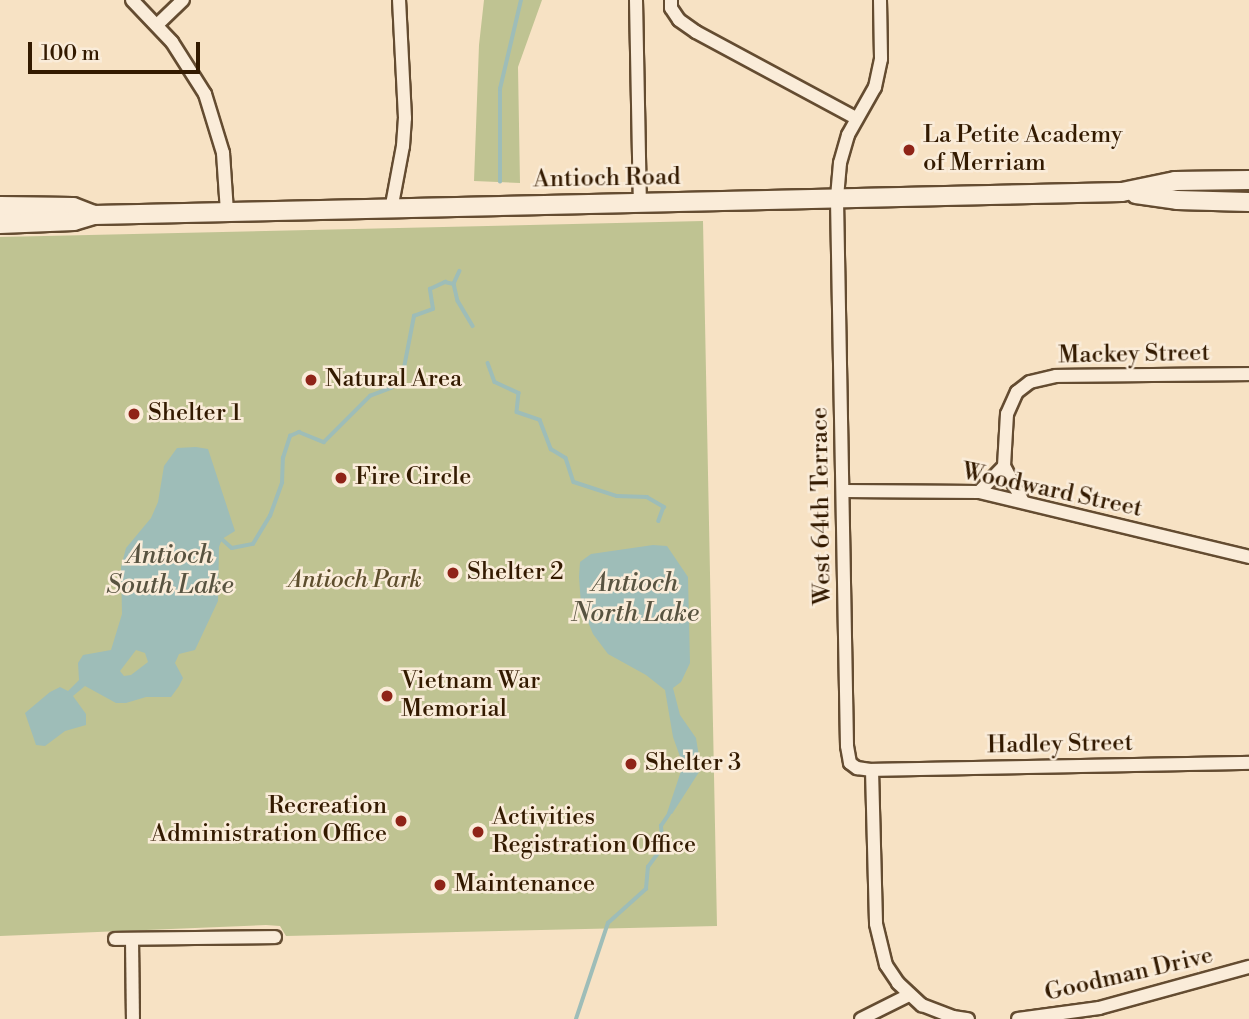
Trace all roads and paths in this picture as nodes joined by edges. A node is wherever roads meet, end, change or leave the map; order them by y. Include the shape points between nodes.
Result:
1 (132, 0) edge
2 (183, 0) edge
3 (399, 0) edge
4 (636, 0) edge
5 (671, 0) edge
6 (880, 0) edge
7 (157, 25) junction
8 (856, 118) junction
9 (1249, 180) edge
10 (1122, 192) junction
11 (837, 200) junction
12 (1249, 202) edge
13 (640, 203) junction
14 (0, 206) edge
15 (391, 210) junction
16 (227, 212) junction
17 (94, 215) junction
18 (0, 223) edge
19 (1249, 373) edge
20 (1004, 466) junction
21 (844, 491) junction
22 (979, 492) junction
23 (1023, 501) junction
24 (1249, 557) edge
25 (1249, 763) edge
26 (872, 770) junction
27 (275, 937) dead end
28 (115, 939) dead end
29 (132, 939) junction
30 (1249, 967) edge
31 (909, 995) junction
32 (133, 1019) edge
33 (860, 1019) edge
34 (968, 1019) edge
35 (1018, 1019) edge

1 - 7 street
2 - 7 street
3 - 15 street via 405,118
4 - 13 street
5 - 8 street via 679,20 696,32
6 - 8 street, West 64th Terrace via 881,59 875,88
7 - 16 street via 205,94 223,153
8 - 11 street, West 64th Terrace via 840,163
9 - 10 main road, Antioch Road via 1175,181
10 - 11 main road, Antioch Road
10 - 12 main road, Antioch Road via 1177,200
11 - 13 main road, Antioch Road
11 - 21 street, West 64th Terrace
13 - 15 main road, Antioch Road
14 - 17 main road, Antioch Road via 73,207
15 - 16 main road, Antioch Road
16 - 17 main road, Antioch Road
17 - 18 main road, Antioch Road via 74,221
19 - 20 street, Mackey Street via 1056,376 1030,382 1017,392 1007,414
20 - 22 street
20 - 23 street
21 - 22 street, Woodward Street
21 - 26 street, West 64th Terrace via 847,746 850,763
22 - 23 street, Woodward Street
23 - 24 street, Woodward Street
25 - 26 street, Hadley Street
26 - 31 street via 877,939 886,965
27 - 29 street
28 - 29 street
29 - 32 street
30 - 35 street, Goodman Drive via 1099,1008
31 - 33 street
31 - 34 street via 934,1011

